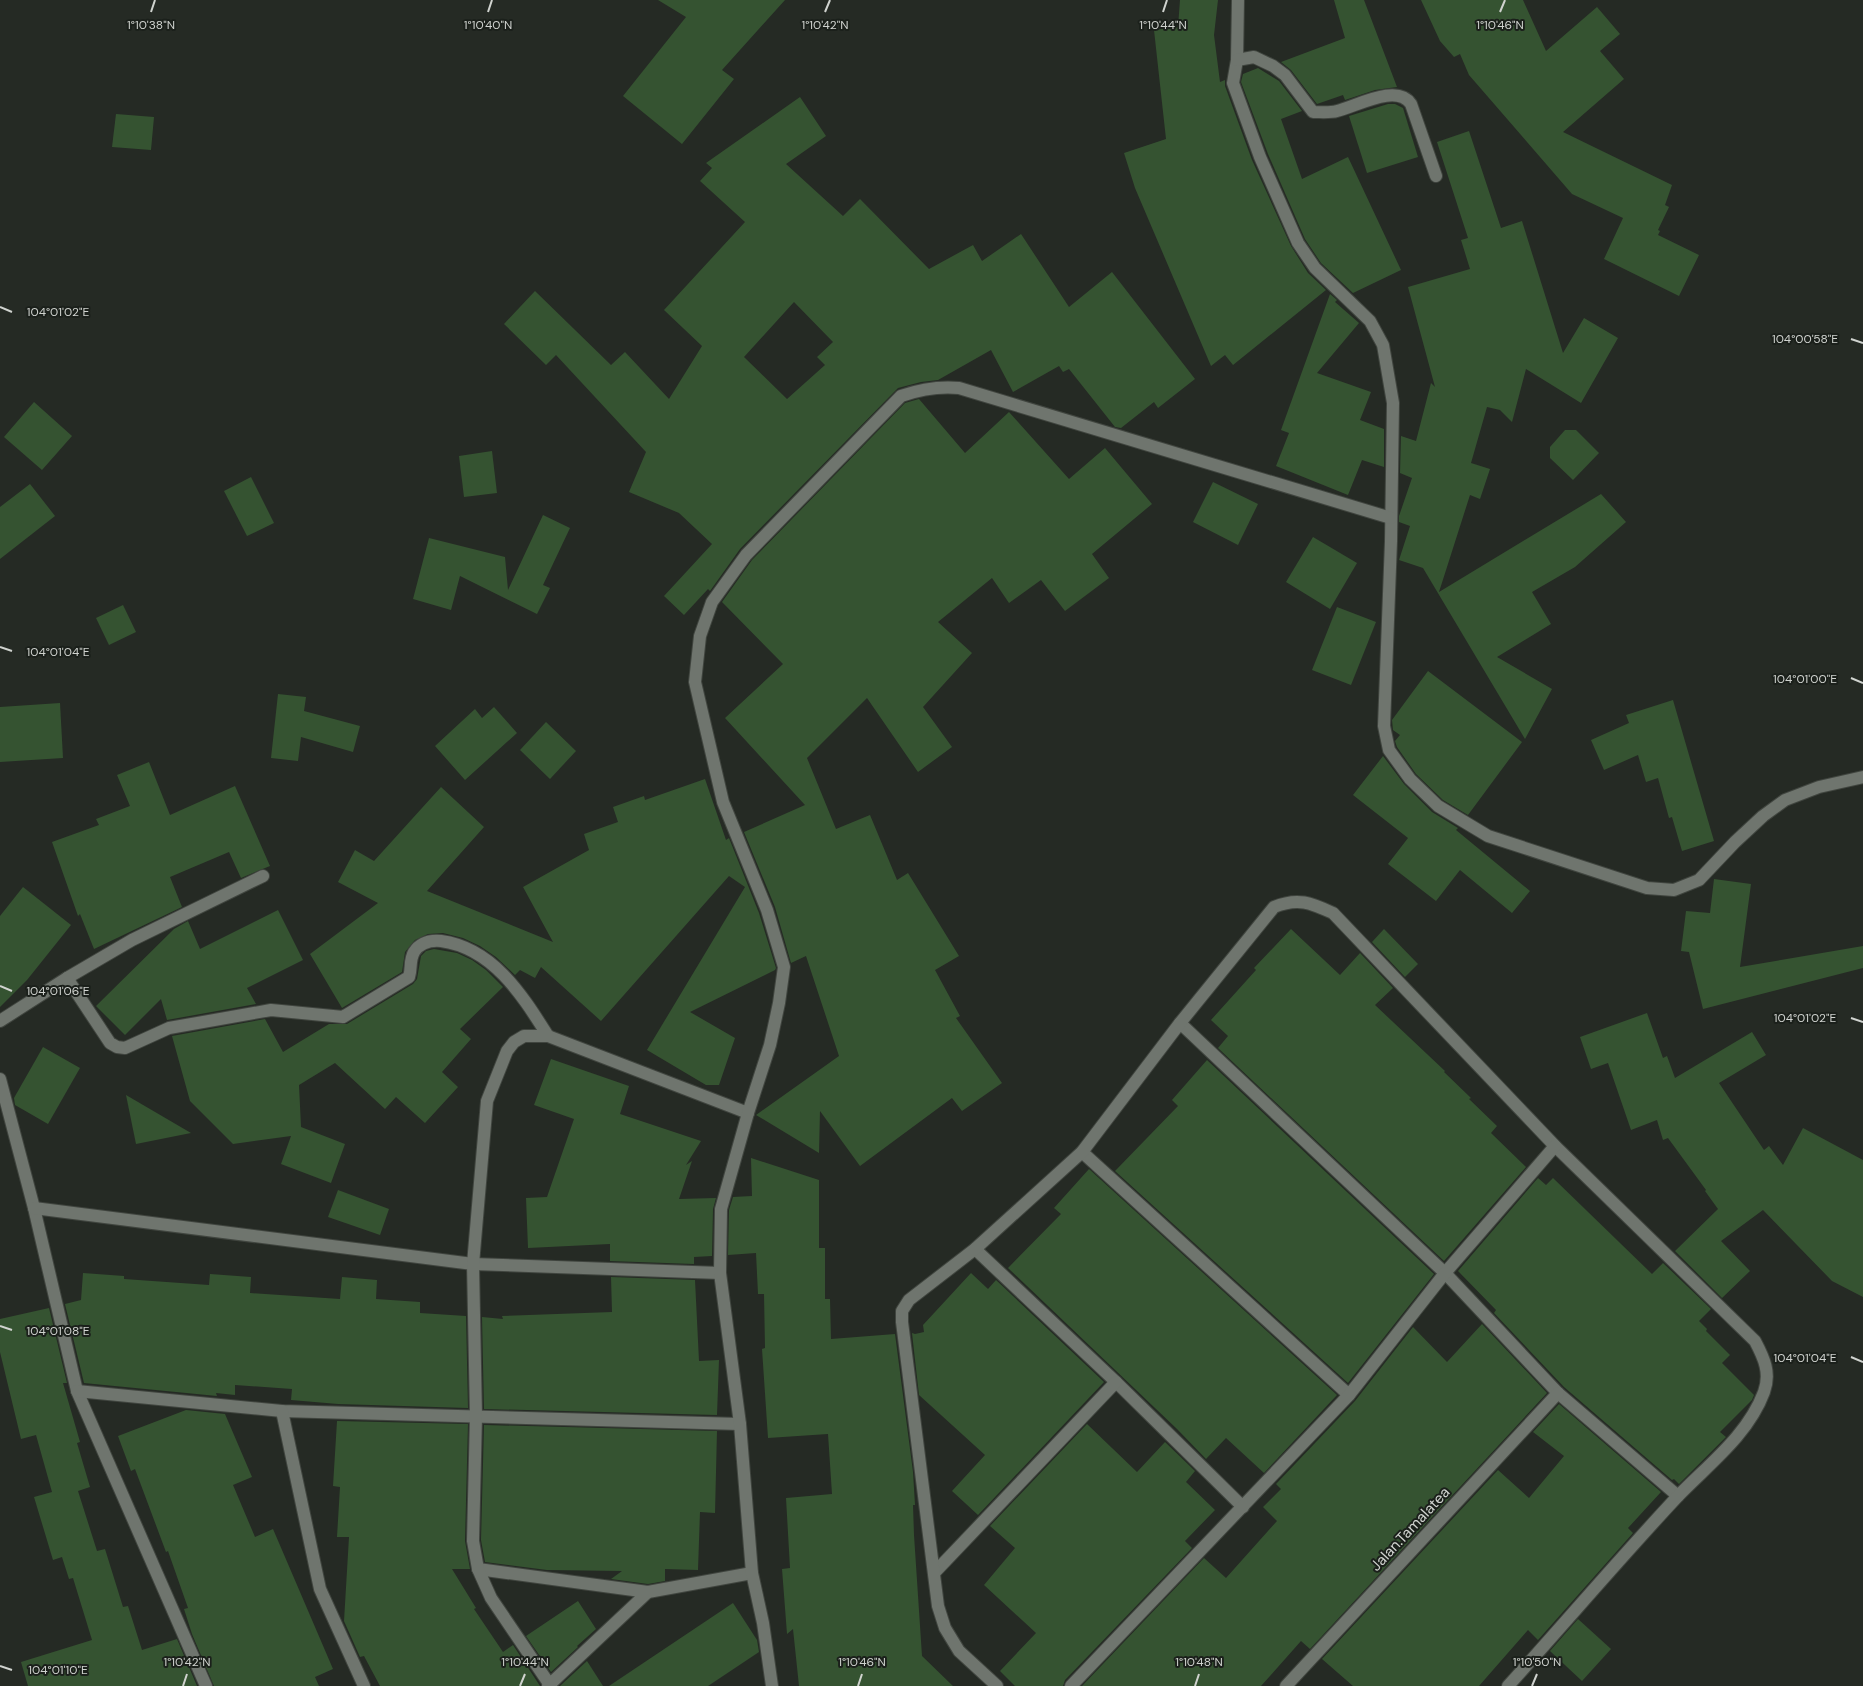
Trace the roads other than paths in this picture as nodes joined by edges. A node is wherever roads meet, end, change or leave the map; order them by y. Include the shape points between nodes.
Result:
1 (1238, 0) edge
2 (1237, 60) junction
3 (1436, 176) dead end
4 (1391, 518) junction
5 (1863, 777) edge
6 (263, 876) dead end
7 (68, 978) junction
8 (0, 1021) edge
9 (1180, 1024) junction
10 (548, 1036) junction
11 (0, 1079) edge
12 (748, 1113) junction
13 (1555, 1146) junction
14 (1082, 1152) junction
15 (34, 1208) junction
16 (975, 1249) junction
17 (473, 1264) junction
18 (720, 1273) junction
19 (1445, 1273) junction
20 (1116, 1382) junction
21 (77, 1390) junction
22 (1558, 1393) junction
23 (1349, 1395) junction
24 (282, 1411) junction
25 (476, 1416) junction
26 (740, 1424) junction
27 (1678, 1496) junction
28 (1243, 1506) junction
29 (478, 1569) junction
30 (934, 1572) junction
31 (752, 1573) junction
32 (648, 1592) junction
33 (206, 1686) edge
34 (364, 1686) edge
35 (549, 1686) edge
36 (772, 1686) edge
37 (997, 1686) edge
38 (1070, 1686) edge
39 (1286, 1686) edge
40 (1508, 1686) edge

1 - 2 street
2 - 3 street via 1254,57 1273,66 1285,75 1313,112 1335,112 1392,94 1407,98
2 - 4 street via 1233,83 1260,157 1298,243 1315,268 1370,321 1383,345 1393,403
4 - 5 street via 1384,726 1389,750 1410,779 1438,806 1488,836 1646,888 1674,890 1699,880 1763,816 1785,800 1819,787
4 - 12 street via 959,388 922,388 901,396 746,555 712,602 700,636 695,682 723,802 767,910 784,967 770,1045
6 - 7 street via 132,940
7 - 8 street
7 - 10 street via 110,1043 125,1048 169,1028 271,1010 343,1017 409,978 414,952 421,945 434,941 464,947 489,960 522,995
9 - 13 street via 1274,907 1288,901 1303,901 1333,913
9 - 14 street
9 - 19 street
10 - 12 street
10 - 17 street via 524,1036 514,1042 507,1051 487,1101
11 - 15 street
12 - 18 street via 721,1208
13 - 19 street
13 - 27 street via 1755,1342 1766,1362 1765,1390 1741,1433
14 - 16 street
14 - 23 street
15 - 17 street
15 - 21 street
16 - 20 street
16 - 30 street via 909,1300 902,1311
17 - 18 street
17 - 25 street
18 - 26 street
19 - 22 street
19 - 23 street
20 - 28 street
20 - 30 street
21 - 24 street
21 - 33 street
22 - 27 street
22 - 39 street, Jalan.Tamalatea
23 - 28 street
24 - 25 street
24 - 34 street via 320,1589
25 - 26 street
25 - 29 street via 473,1541
26 - 31 street
27 - 40 street
28 - 38 street
29 - 32 street
29 - 35 street via 491,1598
30 - 37 street via 938,1606 945,1628 959,1651
31 - 32 street
31 - 36 street via 764,1623
32 - 35 street

